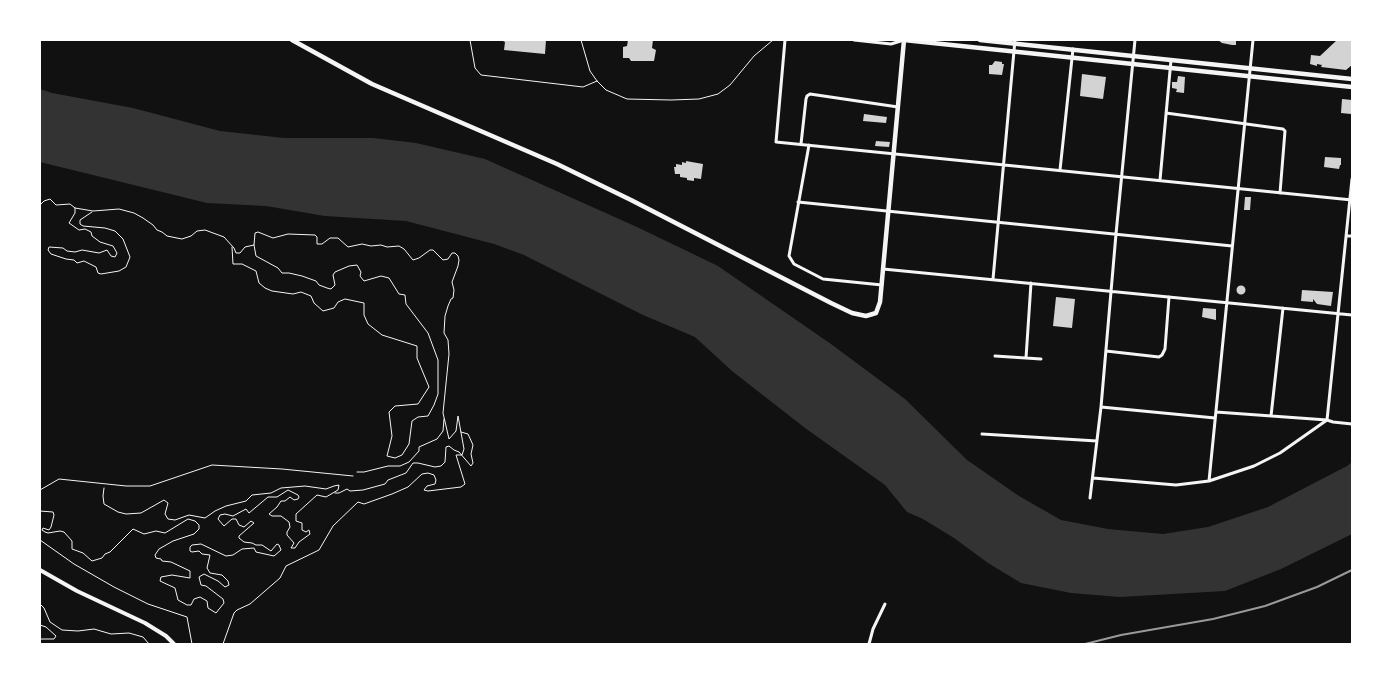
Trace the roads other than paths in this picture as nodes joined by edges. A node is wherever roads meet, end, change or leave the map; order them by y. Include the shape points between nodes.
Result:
1 (292, 40) edge
2 (470, 40) edge
3 (581, 40) edge
4 (772, 40) edge
5 (785, 40) edge
6 (854, 40) edge
7 (904, 40) edge
8 (980, 40) edge
9 (1135, 40) edge
10 (1253, 40) edge
11 (1015, 42) edge
12 (1073, 50) junction
13 (1014, 51) junction
14 (1133, 56) junction
15 (1072, 57) junction
16 (1172, 59) junction
17 (1133, 64) junction
18 (1171, 68) junction
19 (1250, 68) junction
20 (1249, 76) junction
21 (1352, 78) edge
22 (597, 81) junction
23 (1352, 87) edge
24 (898, 107) junction
25 (1166, 113) junction
26 (1244, 124) junction
27 (801, 144) junction
28 (809, 145) junction
29 (894, 154) junction
30 (1004, 165) junction
31 (1060, 170) junction
32 (1122, 177) junction
33 (1352, 179) edge
34 (1160, 180) junction
35 (1238, 188) junction
36 (1280, 192) junction
37 (1351, 200) edge
38 (798, 202) junction
39 (889, 211) junction
40 (998, 222) junction
41 (1116, 234) junction
42 (1346, 236) junction
43 (1352, 236) edge
44 (1232, 246) junction
45 (884, 268) junction
46 (993, 279) junction
47 (1031, 283) junction
48 (882, 285) junction
49 (1111, 291) junction
50 (1169, 297) junction
51 (1227, 302) junction
52 (1283, 308) junction
53 (1338, 313) junction
54 (1352, 315) edge
55 (1106, 351) junction
56 (995, 356) dead end
57 (1026, 358) junction
58 (1041, 359) dead end
59 (1101, 407) junction
60 (1216, 412) junction
61 (1271, 416) junction
62 (1216, 418) junction
63 (1327, 420) junction
64 (1352, 424) edge
65 (982, 434) dead end
66 (1097, 441) junction
67 (353, 476) dead end
68 (1093, 478) junction
69 (1209, 480) junction
70 (40, 490) edge
71 (1090, 498) dead end
72 (40, 570) edge
73 (885, 604) dead end
74 (174, 644) edge
75 (869, 644) edge

1 - 48 main road via 372,84 557,164 858,315 876,313
2 - 22 lane via 475,68 481,75 584,87
3 - 22 lane via 590,71
4 - 22 lane via 726,89 705,98 627,99 612,94
5 - 27 street via 776,142
6 - 7 street via 891,44
7 - 13 main road
7 - 24 main road
8 - 11 main road
9 - 14 street
10 - 19 street
11 - 12 main road
11 - 13 street
12 - 14 main road
12 - 15 street
13 - 15 main road
13 - 30 street
14 - 16 main road
14 - 17 street
15 - 17 main road
15 - 31 street
16 - 18 street
16 - 19 main road
17 - 18 main road
17 - 32 street
18 - 20 main road
18 - 25 street
19 - 20 street
19 - 21 main road
20 - 23 main road
20 - 26 street
24 - 27 street via 810,94 806,99
24 - 29 main road
25 - 26 street
25 - 34 street
26 - 35 street
26 - 36 street via 1285,131
27 - 28 street
28 - 29 street
28 - 38 street
29 - 30 street
29 - 39 main road
30 - 31 street
30 - 40 street
31 - 32 street
32 - 34 street
32 - 41 street
33 - 37 street
34 - 35 street
35 - 36 street
35 - 44 street
36 - 37 street
37 - 42 street
38 - 39 street
38 - 48 street via 790,256 794,264 823,279
39 - 40 street
39 - 45 main road
40 - 41 street
40 - 46 street
41 - 44 street
41 - 49 street
42 - 43 street
42 - 53 street
44 - 51 street
45 - 46 street
45 - 48 main road
46 - 47 street
47 - 49 street
47 - 57 street
49 - 50 street
49 - 55 street
50 - 51 street
50 - 55 street via 1162,355
51 - 52 street
51 - 60 street
52 - 53 street
52 - 61 street
53 - 54 street
53 - 63 street
55 - 59 street
56 - 57 street
57 - 58 street
59 - 62 street
59 - 66 street
60 - 61 street
60 - 62 street
61 - 63 street
62 - 69 street
63 - 64 street
63 - 69 street via 1280,453 1254,466
65 - 66 street
66 - 68 street
67 - 70 lane via 212,466 144,487 59,479
68 - 69 street via 1176,485
68 - 71 street
72 - 74 street via 145,623
73 - 75 street

